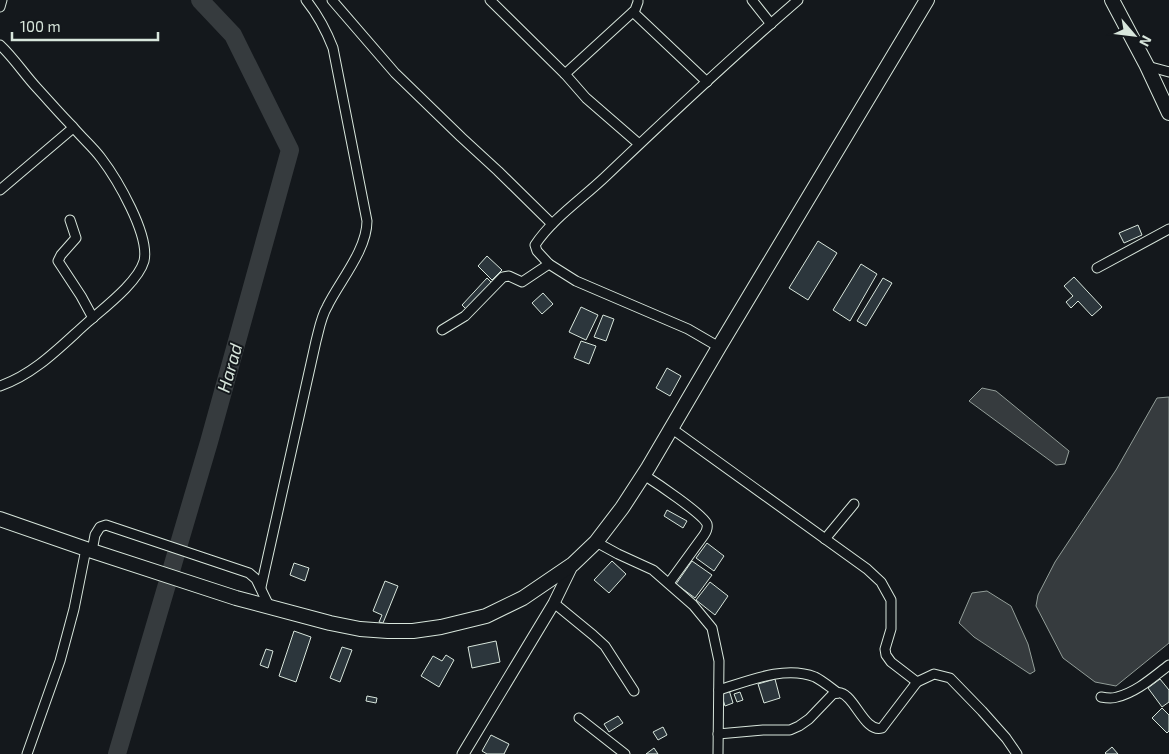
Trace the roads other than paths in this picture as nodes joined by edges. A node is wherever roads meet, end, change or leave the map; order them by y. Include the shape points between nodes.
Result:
1 (2, 0) edge
2 (306, 0) edge
3 (332, 0) edge
4 (490, 0) edge
5 (638, 0) edge
6 (752, 0) edge
7 (798, 0) edge
8 (927, 0) edge
9 (1112, 0) edge
10 (0, 7) edge
11 (633, 12) junction
12 (771, 24) junction
13 (0, 45) edge
14 (1147, 66) junction
15 (1169, 72) edge
16 (565, 74) junction
17 (707, 82) junction
18 (1169, 113) edge
19 (73, 128) junction
20 (639, 144) junction
21 (0, 190) edge
22 (70, 220) dead end
23 (552, 224) junction
24 (1169, 229) edge
25 (549, 264) junction
26 (1097, 268) dead end
27 (93, 318) junction
28 (442, 330) dead end
29 (719, 347) junction
30 (0, 386) edge
31 (672, 428) junction
32 (646, 471) junction
33 (854, 504) dead end
34 (0, 519) edge
35 (825, 539) junction
36 (596, 542) junction
37 (94, 552) junction
38 (573, 564) junction
39 (669, 583) junction
40 (261, 587) junction
41 (554, 603) junction
42 (270, 608) junction
43 (1169, 665) edge
44 (917, 682) junction
45 (719, 690) junction
46 (634, 691) dead end
47 (838, 693) junction
48 (1101, 697) dead end
49 (579, 718) dead end
50 (718, 734) junction
51 (26, 754) edge
52 (463, 754) edge
53 (625, 754) edge
54 (718, 754) edge
55 (1016, 754) edge

1 - 10 street
2 - 40 street via 322,23 333,48 367,230 325,309
3 - 23 street via 395,73
4 - 16 street
5 - 11 street
6 - 12 street
7 - 12 street
8 - 29 main road
9 - 14 main road
11 - 16 street
11 - 17 street
12 - 17 street
13 - 19 street
14 - 15 street
14 - 18 main road
16 - 20 street via 586,98
17 - 20 street
19 - 21 street
19 - 27 street via 89,143 113,176 139,225 145,252 143,263 132,280
20 - 23 street
22 - 27 street via 76,238 58,261
23 - 25 street via 535,245
24 - 26 street
25 - 28 street via 522,282 503,277 465,316
25 - 29 street via 576,281
27 - 30 street via 22,377
29 - 31 main road
31 - 32 main road
31 - 35 street
32 - 36 main road
32 - 39 street via 707,523 704,535
33 - 35 street
34 - 37 main road
35 - 44 street via 881,582 891,600 891,629 886,654 891,662
36 - 38 main road
36 - 39 street via 653,570
37 - 40 street via 95,535 100,527 106,525 249,573
37 - 42 main road
37 - 51 street via 60,661
38 - 41 street
38 - 42 main road via 523,598 486,616 441,627 413,631 360,629
39 - 45 street via 712,628 719,661
40 - 42 street
41 - 46 street via 605,646
41 - 52 street
43 - 48 street via 1131,692 1116,698
44 - 47 street via 880,729 870,726 846,697
44 - 55 street via 934,674 950,678 982,710
45 - 47 street via 792,672 818,678
45 - 50 street
47 - 50 street via 833,694 809,719 790,730
49 - 53 street
50 - 54 street

